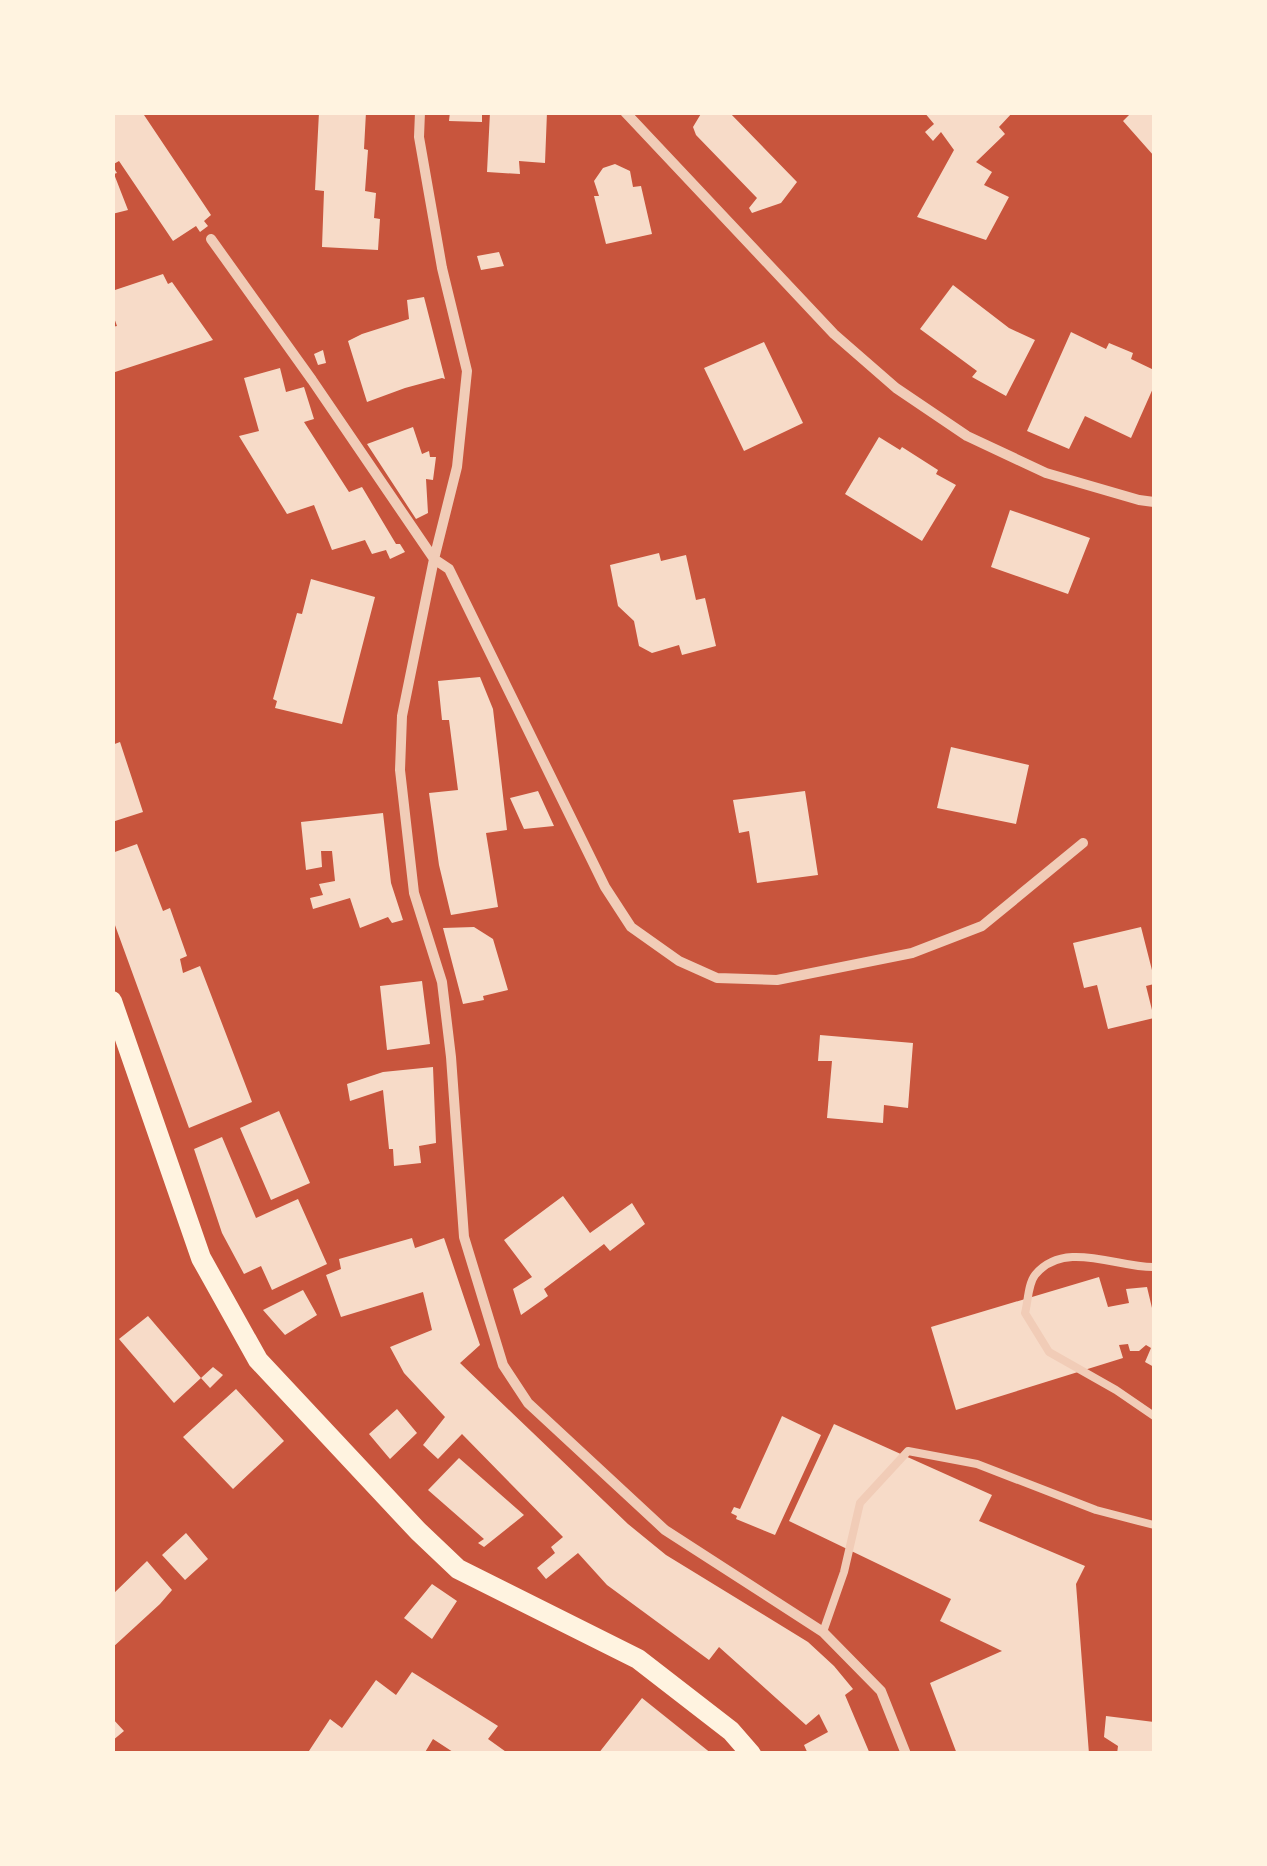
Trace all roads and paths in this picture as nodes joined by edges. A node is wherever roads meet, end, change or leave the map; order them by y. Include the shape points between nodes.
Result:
1 (420, 112) edge
2 (625, 112) edge
3 (210, 239) dead end
4 (1154, 502) edge
5 (434, 559) junction
6 (1084, 843) dead end
7 (112, 1002) edge
8 (1154, 1267) edge
9 (1154, 1416) edge
10 (1154, 1525) edge
11 (824, 1632) junction
12 (752, 1754) edge
13 (906, 1754) edge

1 - 5 street via 439,250 467,371 457,467
2 - 4 street via 834,334 896,388 967,436 1046,474
3 - 5 street
5 - 6 street via 449,569 605,888 632,927 679,961 718,978 777,980 912,954 982,926
5 - 11 street via 402,716 400,770 414,893 442,982 464,1237 503,1365 528,1403 665,1530
7 - 12 main road via 200,1258 258,1360 458,1568 638,1659
8 - 9 lane via 1055,1259 1033,1277 1025,1313 1049,1352
10 - 11 lane via 977,1464 908,1451 860,1503
11 - 13 street via 881,1691

